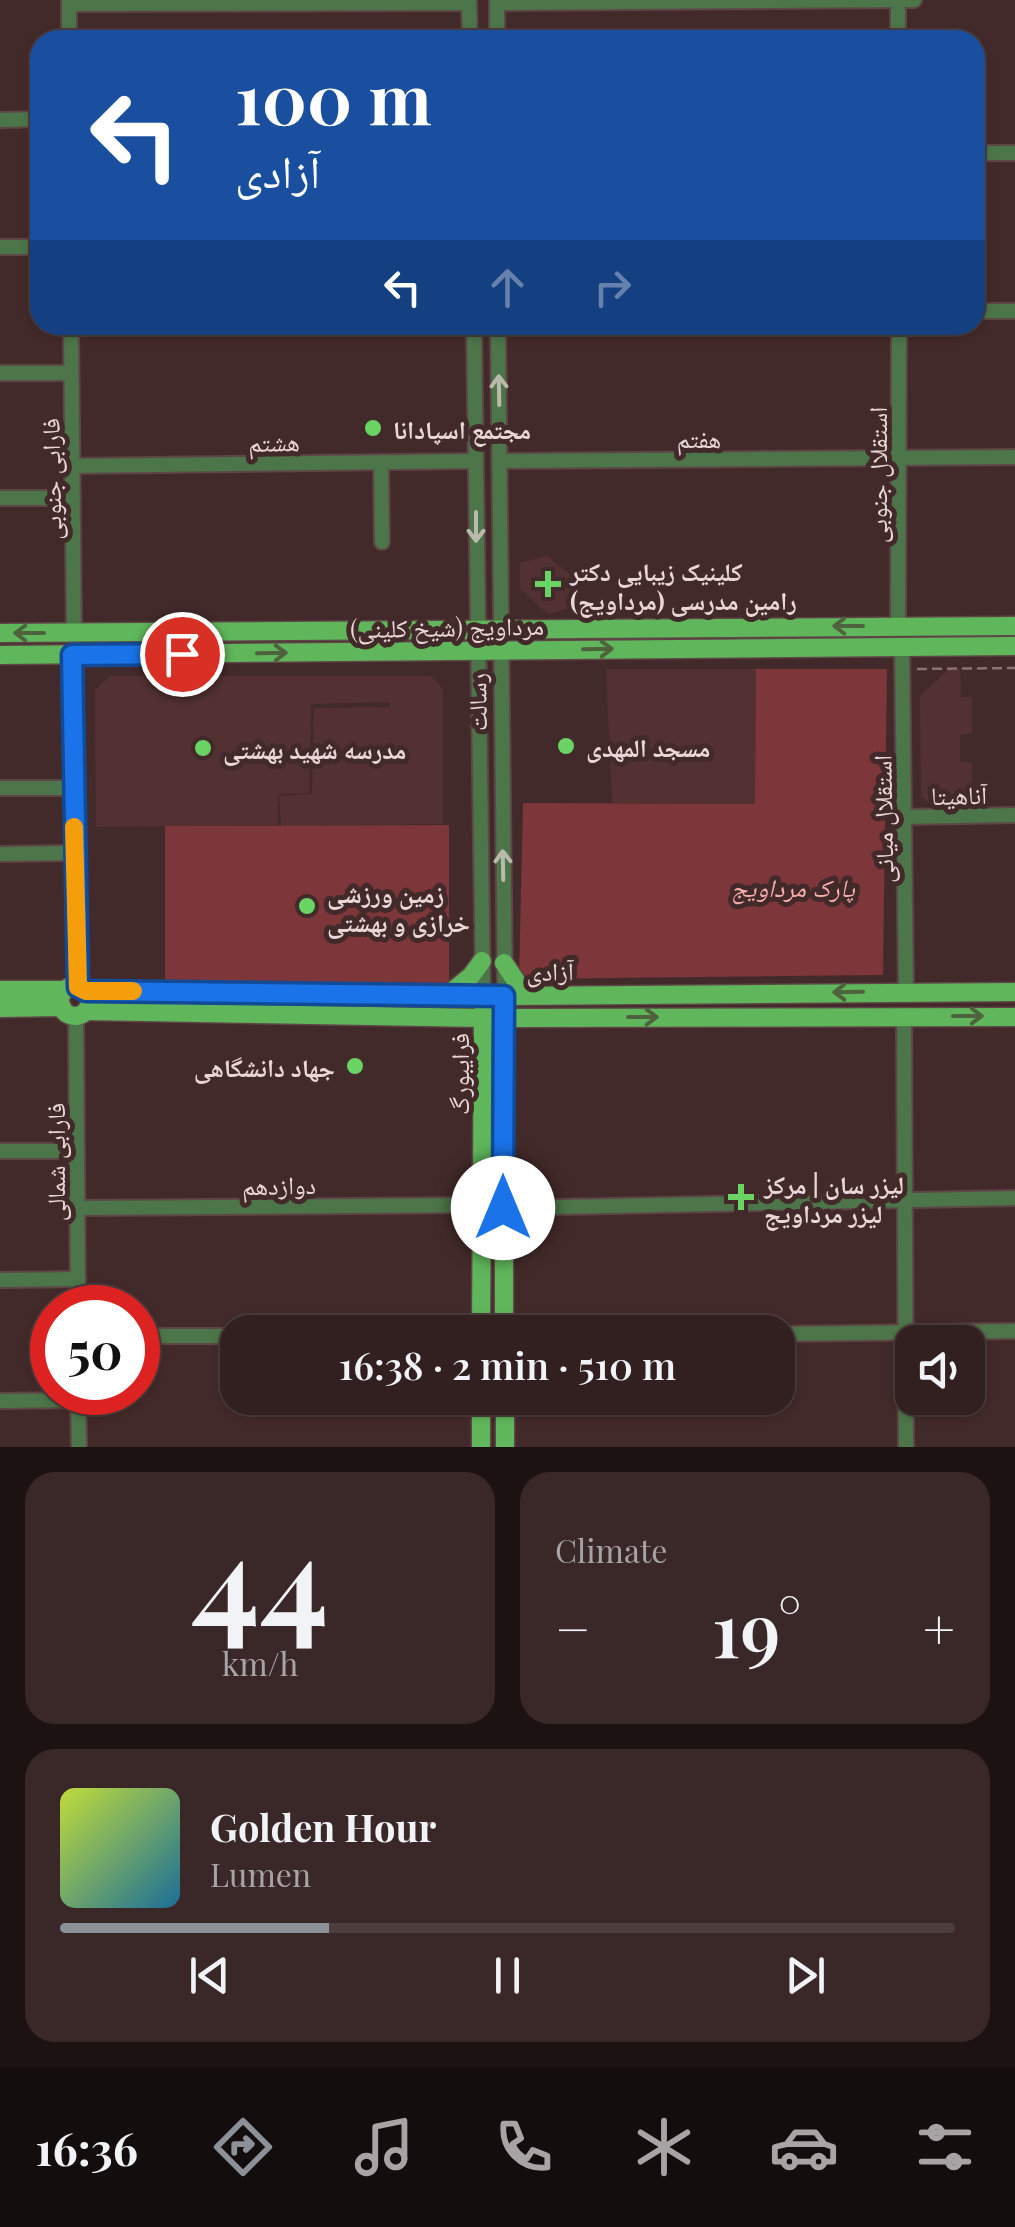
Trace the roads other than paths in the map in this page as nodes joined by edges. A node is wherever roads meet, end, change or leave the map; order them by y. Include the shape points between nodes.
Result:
1 (898, 0) edge
2 (914, 0) edge
3 (69, 2) edge
4 (469, 2) edge
5 (496, 2) edge
6 (69, 30) edge
7 (470, 30) edge
8 (497, 30) edge
9 (898, 30) edge
10 (0, 120) edge
11 (30, 120) edge
12 (985, 153) edge
13 (1015, 153) edge
14 (0, 247) edge
15 (30, 247) edge
16 (985, 311) edge
17 (1015, 311) edge
18 (71, 335) edge
19 (474, 335) edge
20 (498, 335) edge
21 (899, 335) edge
22 (0, 372) edge
23 (71, 373) junction
24 (1015, 457) edge
25 (898, 458) junction
26 (476, 461) junction
27 (500, 461) junction
28 (380, 462) junction
29 (72, 466) junction
30 (0, 498) edge
31 (72, 498) junction
32 (382, 542) dead end
33 (898, 626) junction
34 (1015, 626) edge
35 (477, 628) junction
36 (500, 628) junction
37 (0, 633) edge
38 (74, 633) junction
39 (902, 646) junction
40 (1015, 646) edge
41 (501, 650) junction
42 (478, 651) junction
43 (0, 655) edge
44 (72, 655) junction
45 (0, 788) edge
46 (74, 788) junction
47 (1015, 815) edge
48 (904, 817) junction
49 (0, 854) edge
50 (74, 854) junction
51 (482, 961) junction
52 (504, 962) junction
53 (0, 990) edge
54 (906, 992) junction
55 (1015, 992) edge
56 (449, 994) junction
57 (483, 995) junction
58 (541, 995) junction
59 (504, 996) junction
60 (75, 1000) junction
61 (0, 1008) edge
62 (904, 1016) junction
63 (1015, 1017) edge
64 (455, 1018) junction
65 (483, 1018) junction
66 (504, 1018) junction
67 (546, 1018) junction
68 (504, 1048) junction
69 (483, 1064) junction
70 (77, 1151) junction
71 (0, 1152) edge
72 (1015, 1198) edge
73 (906, 1201) junction
74 (482, 1205) junction
75 (77, 1208) junction
76 (503, 1208) junction
77 (78, 1279) junction
78 (0, 1280) edge
79 (78, 1285) edge
80 (482, 1315) edge
81 (504, 1315) edge
82 (906, 1325) edge
83 (1015, 1331) edge
84 (985, 1332) edge
85 (895, 1333) edge
86 (795, 1334) edge
87 (160, 1336) edge
88 (220, 1336) edge
89 (30, 1400) edge
90 (0, 1402) edge
91 (78, 1415) edge
92 (481, 1415) edge
93 (505, 1415) edge
94 (906, 1415) edge
95 (79, 1447) edge
96 (481, 1447) edge
97 (505, 1447) edge
98 (906, 1447) edge

1 - 2 street
1 - 5 street
1 - 9 street
3 - 4 street
3 - 6 street
4 - 7 street
5 - 8 street
10 - 11 street
12 - 13 street
14 - 15 street
16 - 17 street
18 - 23 street, فارابی جنوبی
19 - 26 street
27 -> 20 street, رسالت
21 - 25 street, استقلال جنوبی
22 - 23 street
23 - 29 street, فارابی جنوبی
24 - 25 street
25 - 27 street, هفتم
25 - 33 street, استقلال جنوبی
26 - 28 street, هشتم
26 -> 35 street
27 - 36 street, رسالت
28 - 29 street, هشتم
28 - 32 street
29 - 31 street, فارابی جنوبی
30 - 31 street
31 - 38 street, فارابی جنوبی
33 - 34 main road, مرداویج (شیخ کلینی)
33 -> 36 main road, مرداویج (شیخ کلینی)
35 - 36 main road, مرداویج (شیخ کلینی)
35 - 38 main road, مرداویج (شیخ کلینی)
35 - 42 street
36 - 41 street, رسالت
38 -> 37 main road, مرداویج (شیخ کلینی)
39 - 40 main road, مرداویج (شیخ کلینی)
41 -> 39 main road, مرداویج (شیخ کلینی)
39 - 48 street, استقلال میانی
41 - 42 main road, مرداویج (شیخ کلینی)
52 -> 41 street, رسالت
44 -> 42 main road, مرداویج (شیخ کلینی)
42 - 51 street, رسالت
43 - 44 main road, مرداویج (شیخ کلینی)
44 - 46 street, فارابی شمالی
45 - 46 street
46 - 50 street, فارابی شمالی
47 - 48 street, آناهیتا
48 - 54 street, استقلال میانی
49 - 50 street
50 - 60 street, فارابی شمالی
51 - 56 main road
51 - 57 street, رسالت
52 - 58 main road via 520,986
52 - 59 street, رسالت
53 - 60 main road, آزادی
54 - 55 main road, آزادی
54 -> 58 main road, آزادی
56 - 57 main road, آزادی
56 - 60 main road, آزادی
57 - 59 main road, آزادی
57 - 65 main road, فرایبورگ
58 - 59 main road, آزادی
59 - 66 main road, رسالت
60 - 61 main road, آزادی
60 - 64 main road, آزادی
60 - 70 street, فارابی شمالی
62 -> 63 main road, آزادی
67 -> 62 main road, آزادی
62 - 73 street
64 - 65 main road, آزادی
64 - 69 main road
65 - 66 main road, آزادی
65 - 69 main road, فرایبورگ
66 - 67 main road, آزادی
66 - 68 main road, فرایبورگ
67 - 68 main road via 524,1027
68 - 76 main road, فرایبورگ
69 - 74 main road, فرایبورگ
70 - 71 street
70 - 75 street, فارابی شمالی
72 - 73 street
73 - 76 street
73 - 82 street
74 - 75 street, دوازدهم
74 - 80 main road, فرایبورگ
75 - 77 street, فارابی شمالی
76 - 81 main road, فرایبورگ
77 - 78 street
77 - 79 street, فارابی شمالی
83 - 84 street
85 - 86 street
87 - 88 street
89 - 90 street
91 - 95 street
92 - 96 main road
93 - 97 main road
94 - 98 street

